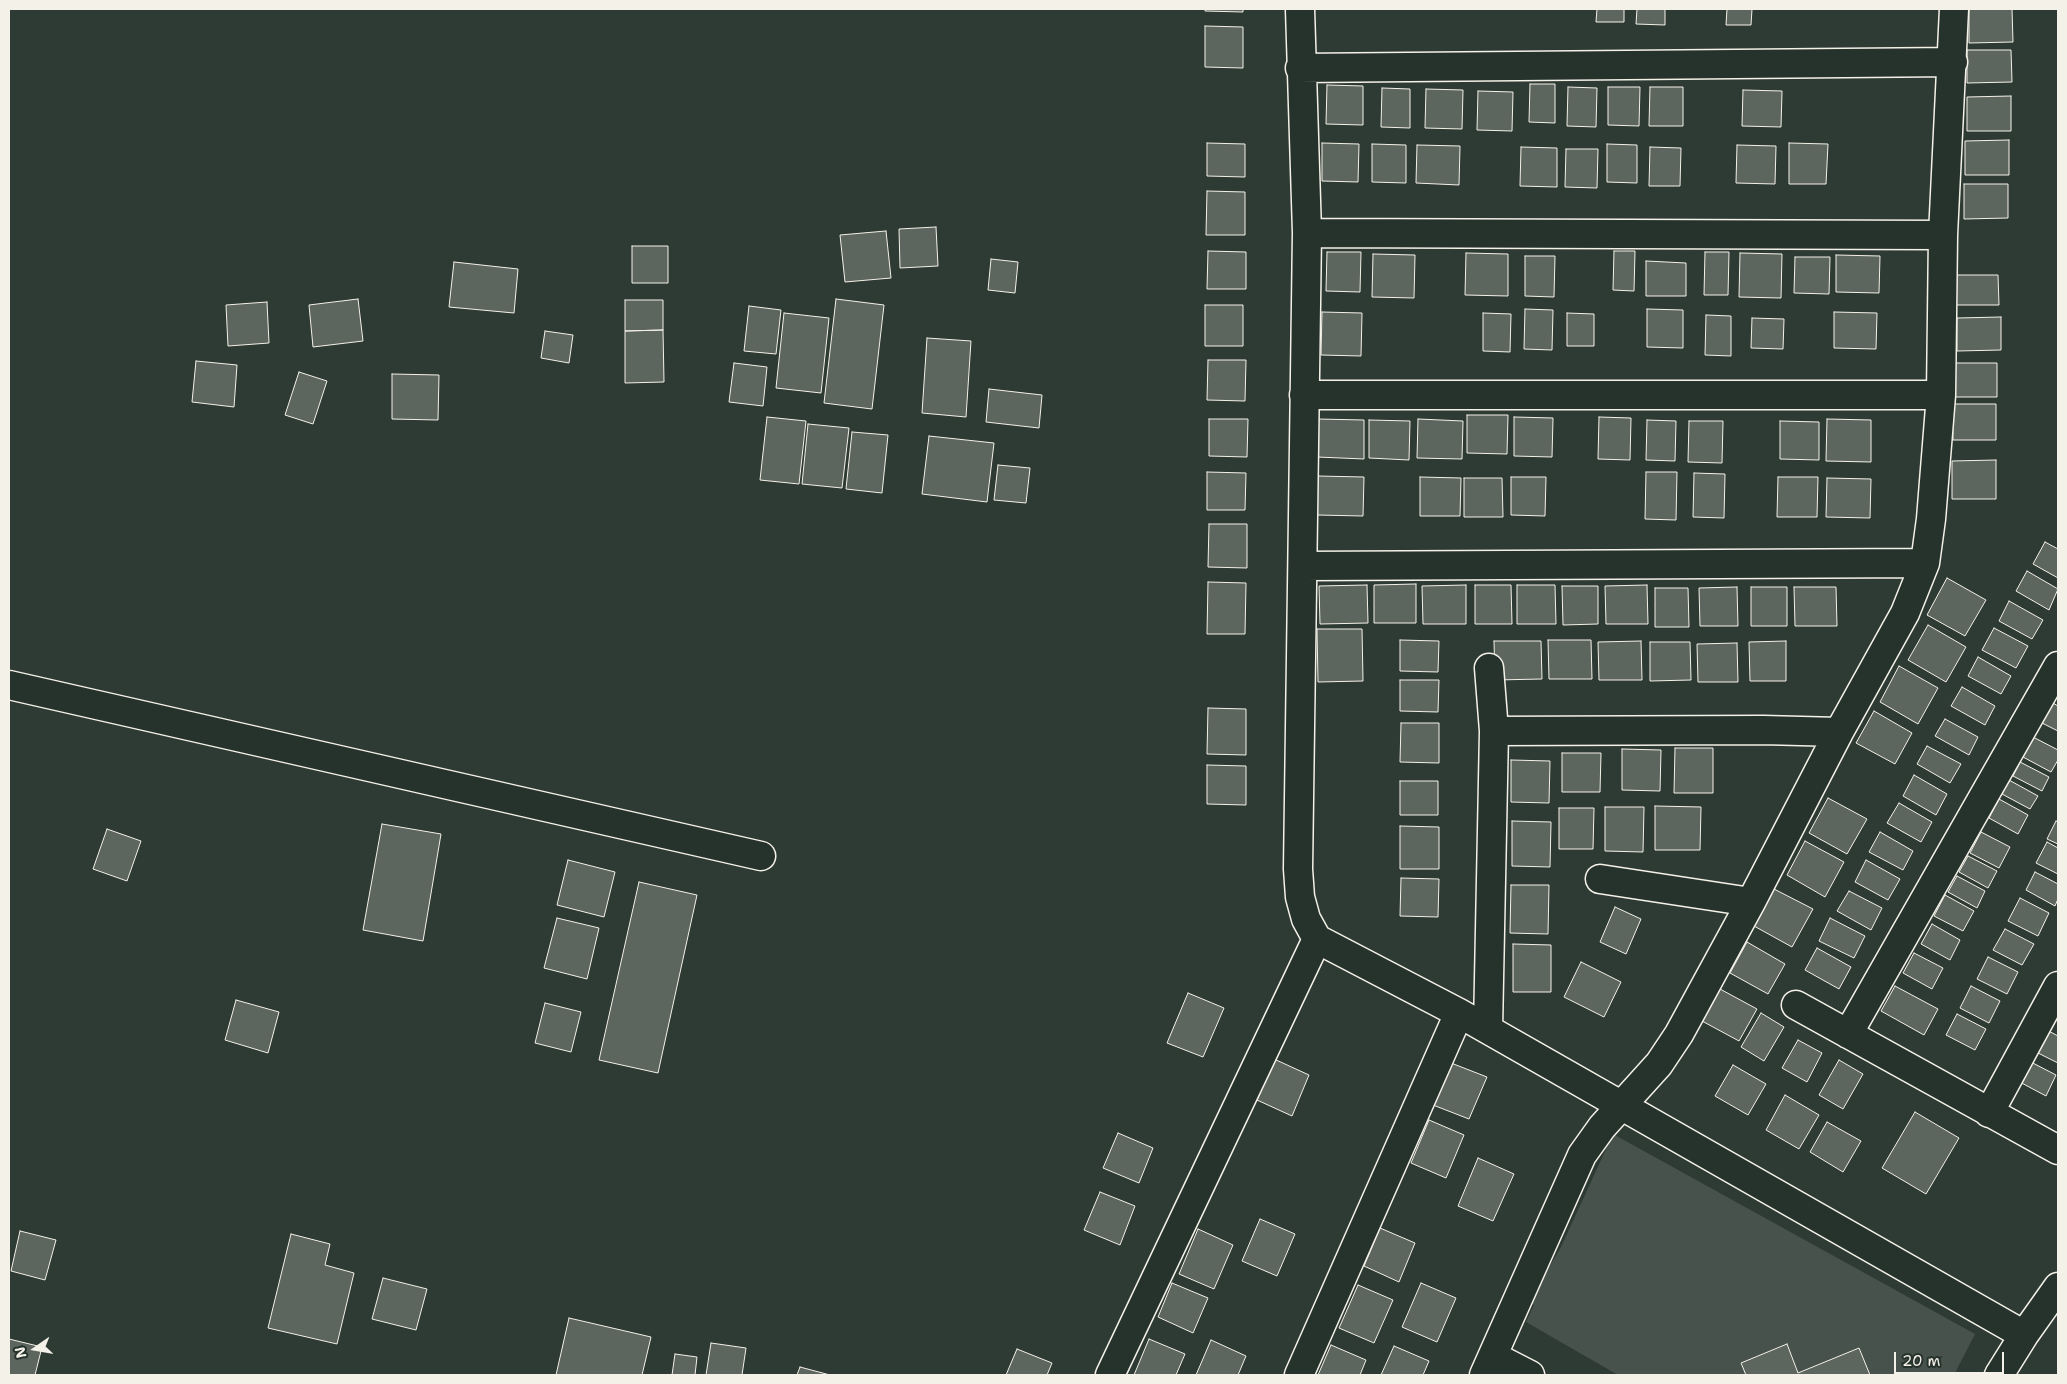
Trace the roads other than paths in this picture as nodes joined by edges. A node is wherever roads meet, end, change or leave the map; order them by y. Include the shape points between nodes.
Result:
1 (1300, 9) edge
2 (1954, 9) edge
3 (1953, 62) junction
4 (1300, 68) junction
5 (1307, 233) junction
6 (1944, 235) junction
7 (1304, 395) junction
8 (1941, 395) junction
9 (1925, 563) junction
10 (1304, 566) junction
11 (2058, 666) edge
12 (1489, 668) dead end
13 (9, 685) edge
14 (1494, 731) junction
15 (1839, 732) junction
16 (761, 856) dead end
17 (1600, 879) dead end
18 (1751, 902) junction
19 (1317, 939) junction
20 (2058, 986) edge
21 (1796, 1005) dead end
22 (1459, 1013) junction
23 (1488, 1029) junction
24 (1848, 1034) junction
25 (1619, 1106) junction
26 (1989, 1113) junction
27 (2058, 1150) edge
28 (2058, 1287) edge
29 (2024, 1335) junction
30 (1488, 1366) edge
31 (1110, 1375) edge
32 (1299, 1375) edge
33 (1530, 1375) edge
34 (1999, 1375) edge

1 - 4 street
2 - 3 street
3 - 4 street
3 - 6 street
4 - 5 street
5 - 6 street
5 - 7 street
6 - 8 street
7 - 8 street
7 - 10 street
8 - 9 street
9 - 10 street
9 - 15 street via 1905,613
10 - 19 street via 1298,869 1300,897 1306,919
11 - 24 street
12 - 14 street
13 - 16 street
14 - 15 street
14 - 23 street
15 - 18 street
17 - 18 street
18 - 25 street via 1669,1049 1654,1070
19 - 22 street
19 - 31 street
20 - 26 street
21 - 24 street
22 - 23 street
22 - 32 street
23 - 25 street
24 - 26 street
25 - 29 street
25 - 30 street via 1582,1155
26 - 27 street
28 - 29 street
29 - 34 street
30 - 33 street

